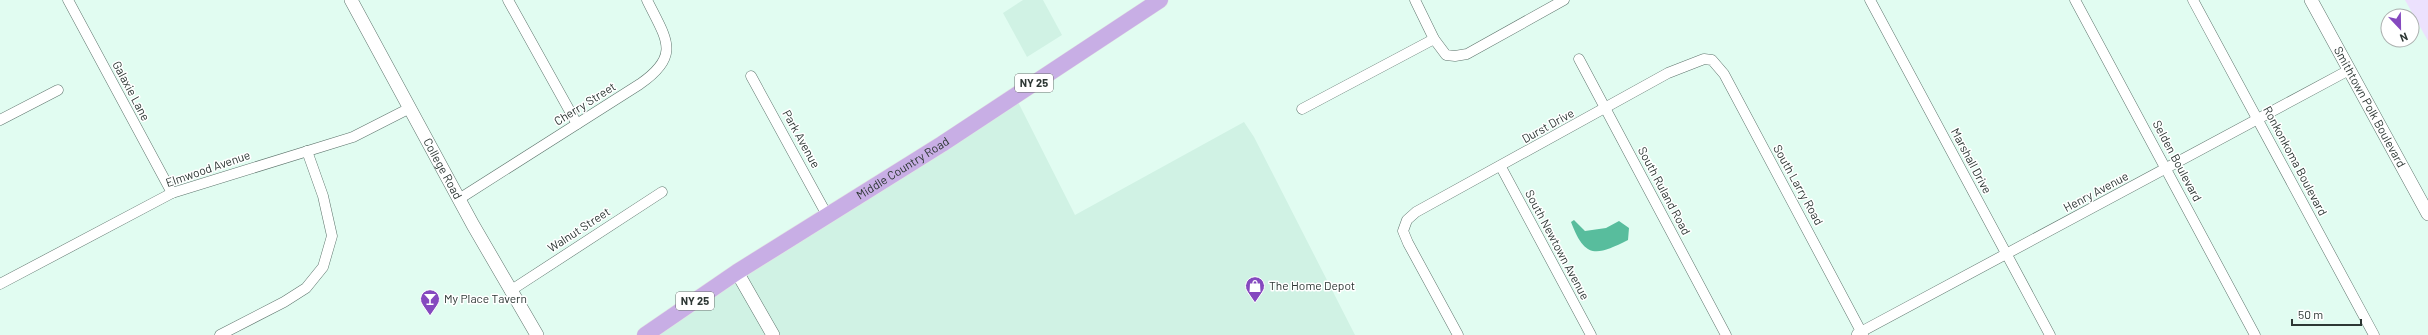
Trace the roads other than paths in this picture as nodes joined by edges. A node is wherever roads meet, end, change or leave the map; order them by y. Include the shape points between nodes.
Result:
1 (68, 0) edge
2 (351, 0) edge
3 (508, 0) edge
4 (647, 0) edge
5 (1160, 0) edge
6 (1415, 0) edge
7 (1564, 0) edge
8 (1870, 0) edge
9 (2075, 0) edge
10 (2193, 0) edge
11 (2311, 0) edge
12 (1549, 3) edge
13 (1434, 39) junction
14 (1579, 59) dead end
15 (1704, 59) joint
16 (2349, 70) junction
17 (751, 76) dead end
18 (58, 90) dead end
19 (410, 108) junction
20 (1302, 109) dead end
21 (1606, 109) junction
22 (2258, 119) junction
23 (0, 120) edge
24 (577, 124) junction
25 (307, 151) junction
26 (1501, 167) junction
27 (2166, 170) junction
28 (662, 192) dead end
29 (172, 194) junction
30 (459, 199) junction
31 (2428, 214) edge
32 (827, 215) junction
33 (2006, 255) junction
34 (737, 272) junction
35 (0, 284) edge
36 (510, 291) junction
37 (1860, 334) edge
38 (220, 335) edge
39 (537, 335) edge
40 (645, 335) edge
41 (773, 335) edge
42 (1458, 335) edge
43 (1591, 335) edge
44 (1726, 335) edge
45 (2050, 335) edge
46 (2255, 335) edge
47 (2374, 335) edge

1 - 29 street, Galaxie Lane
2 - 19 street, College Road
3 - 24 street
4 - 24 street, Cherry Street via 667,44 666,58 650,77
5 - 32 main road, Middle Country Road / NY 25 via 942,144
6 - 13 street
7 - 12 street
8 - 33 street, Marshall Drive
9 - 27 street, Selden Boulevard
10 - 22 street, Ronkonkoma Boulevard
11 - 16 street, Smithtown Polk Boulevard
12 - 13 street via 1467,54 1446,55
13 - 20 street
14 - 21 street, South Ruland Road
15 - 21 street, Durst Drive via 1668,73
15 - 37 street, South Larry Road via 1712,60 1724,74
16 - 22 street, Henry Avenue
16 - 31 street, Smithtown Polk Boulevard
17 - 32 street, Park Avenue
18 - 23 street
19 - 25 street, Elmwood Avenue via 352,137
19 - 30 street, College Road
21 - 26 street, Durst Drive
21 - 44 street, South Ruland Road
22 - 27 street, Henry Avenue
22 - 47 street, Ronkonkoma Boulevard
24 - 30 street, Cherry Street
25 - 29 street, Elmwood Avenue
25 - 38 street via 323,196 332,236 323,267 306,288
26 - 42 street, Durst Drive via 1416,212 1407,220 1403,231
26 - 43 street, South Newtown Avenue
27 - 33 street, Henry Avenue
27 - 46 street, Selden Boulevard
28 - 36 street, Walnut Street
29 - 35 street, Elmwood Avenue
30 - 36 street, College Road
32 - 34 main road, Middle Country Road / NY 25
33 - 37 street, Henry Avenue
33 - 45 street, Marshall Drive
34 - 40 main road, Middle Country Road / NY 25
34 - 41 street
36 - 39 street, College Road

